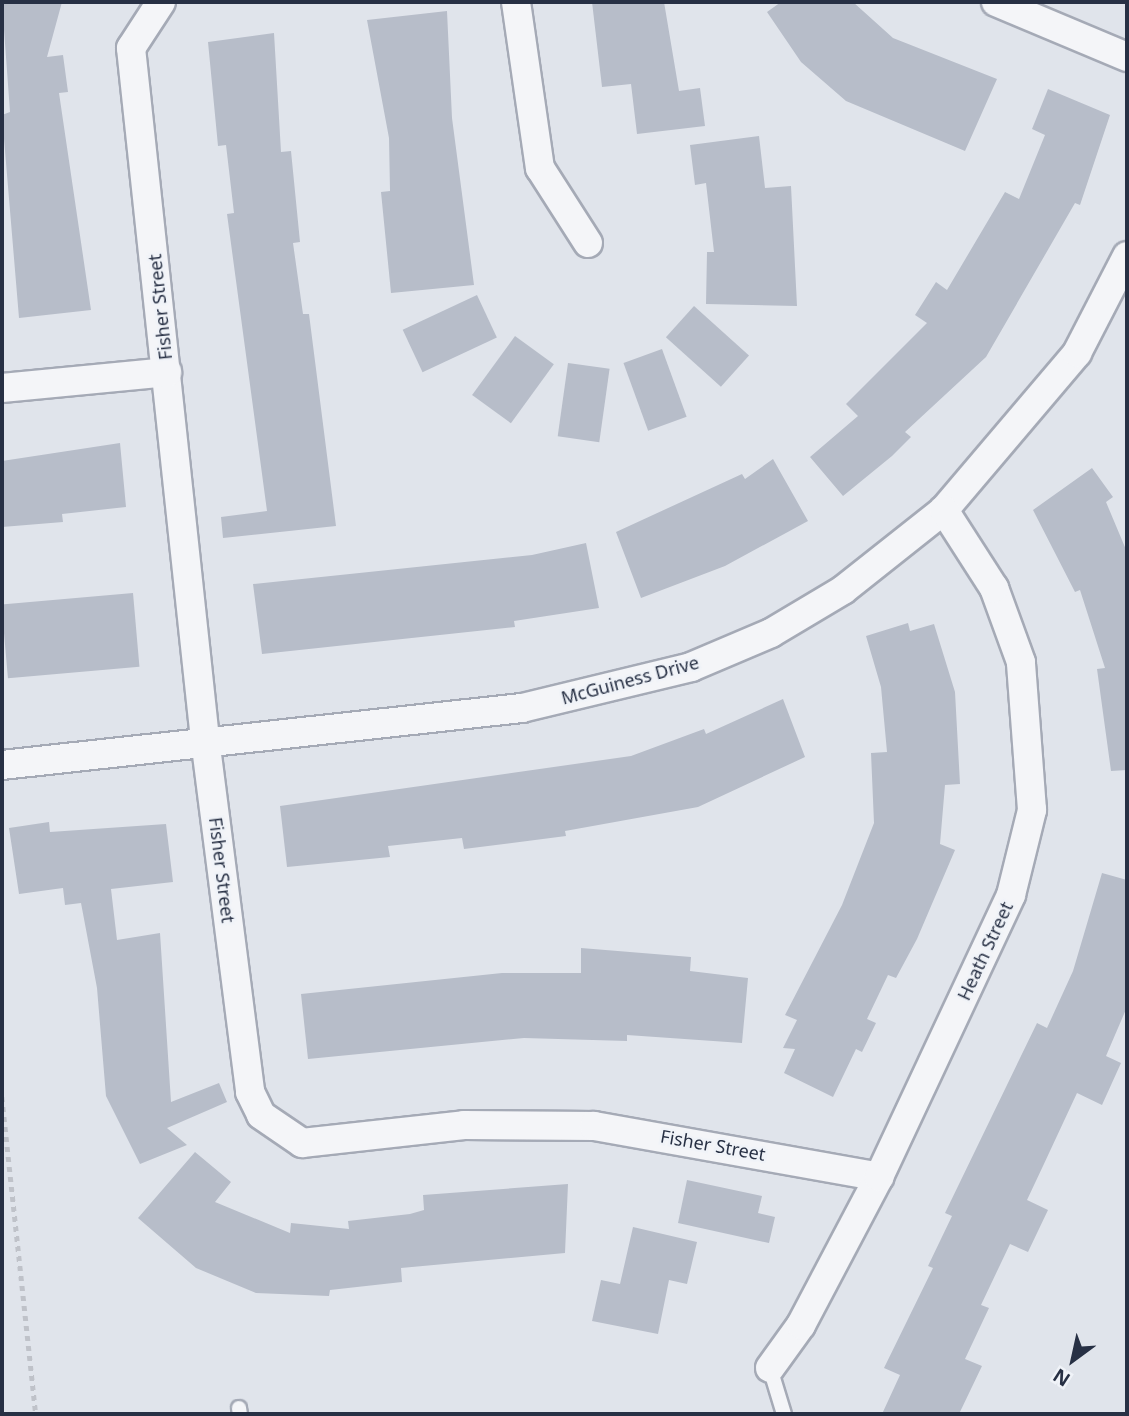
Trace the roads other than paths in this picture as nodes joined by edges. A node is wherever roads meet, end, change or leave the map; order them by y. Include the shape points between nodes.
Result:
1 (160, 2) edge
2 (516, 2) edge
3 (996, 2) edge
4 (1127, 57) edge
5 (588, 243) dead end
6 (1127, 256) edge
7 (167, 372) junction
8 (2, 388) edge
9 (944, 510) junction
10 (205, 739) junction
11 (2, 765) edge
12 (879, 1177) junction
13 (770, 1368) joint
14 (784, 1414) edge

1 - 7 street, Fisher Street via 131,48
2 - 5 street via 540,168
3 - 4 street
6 - 9 street, McGuiness Drive via 1077,353 1018,430
7 - 8 street
7 - 10 street, Fisher Street
9 - 10 street, McGuiness Drive via 843,590 771,633 691,667 522,708
9 - 12 street, Heath Street via 994,588 1021,662 1032,810 1011,895
10 - 11 street, McGuiness Drive
10 - 12 street, Fisher Street via 250,1092 279,1133 328,1144 464,1125 594,1126
12 - 13 street, Heath Street via 801,1325
13 - 14 lane

